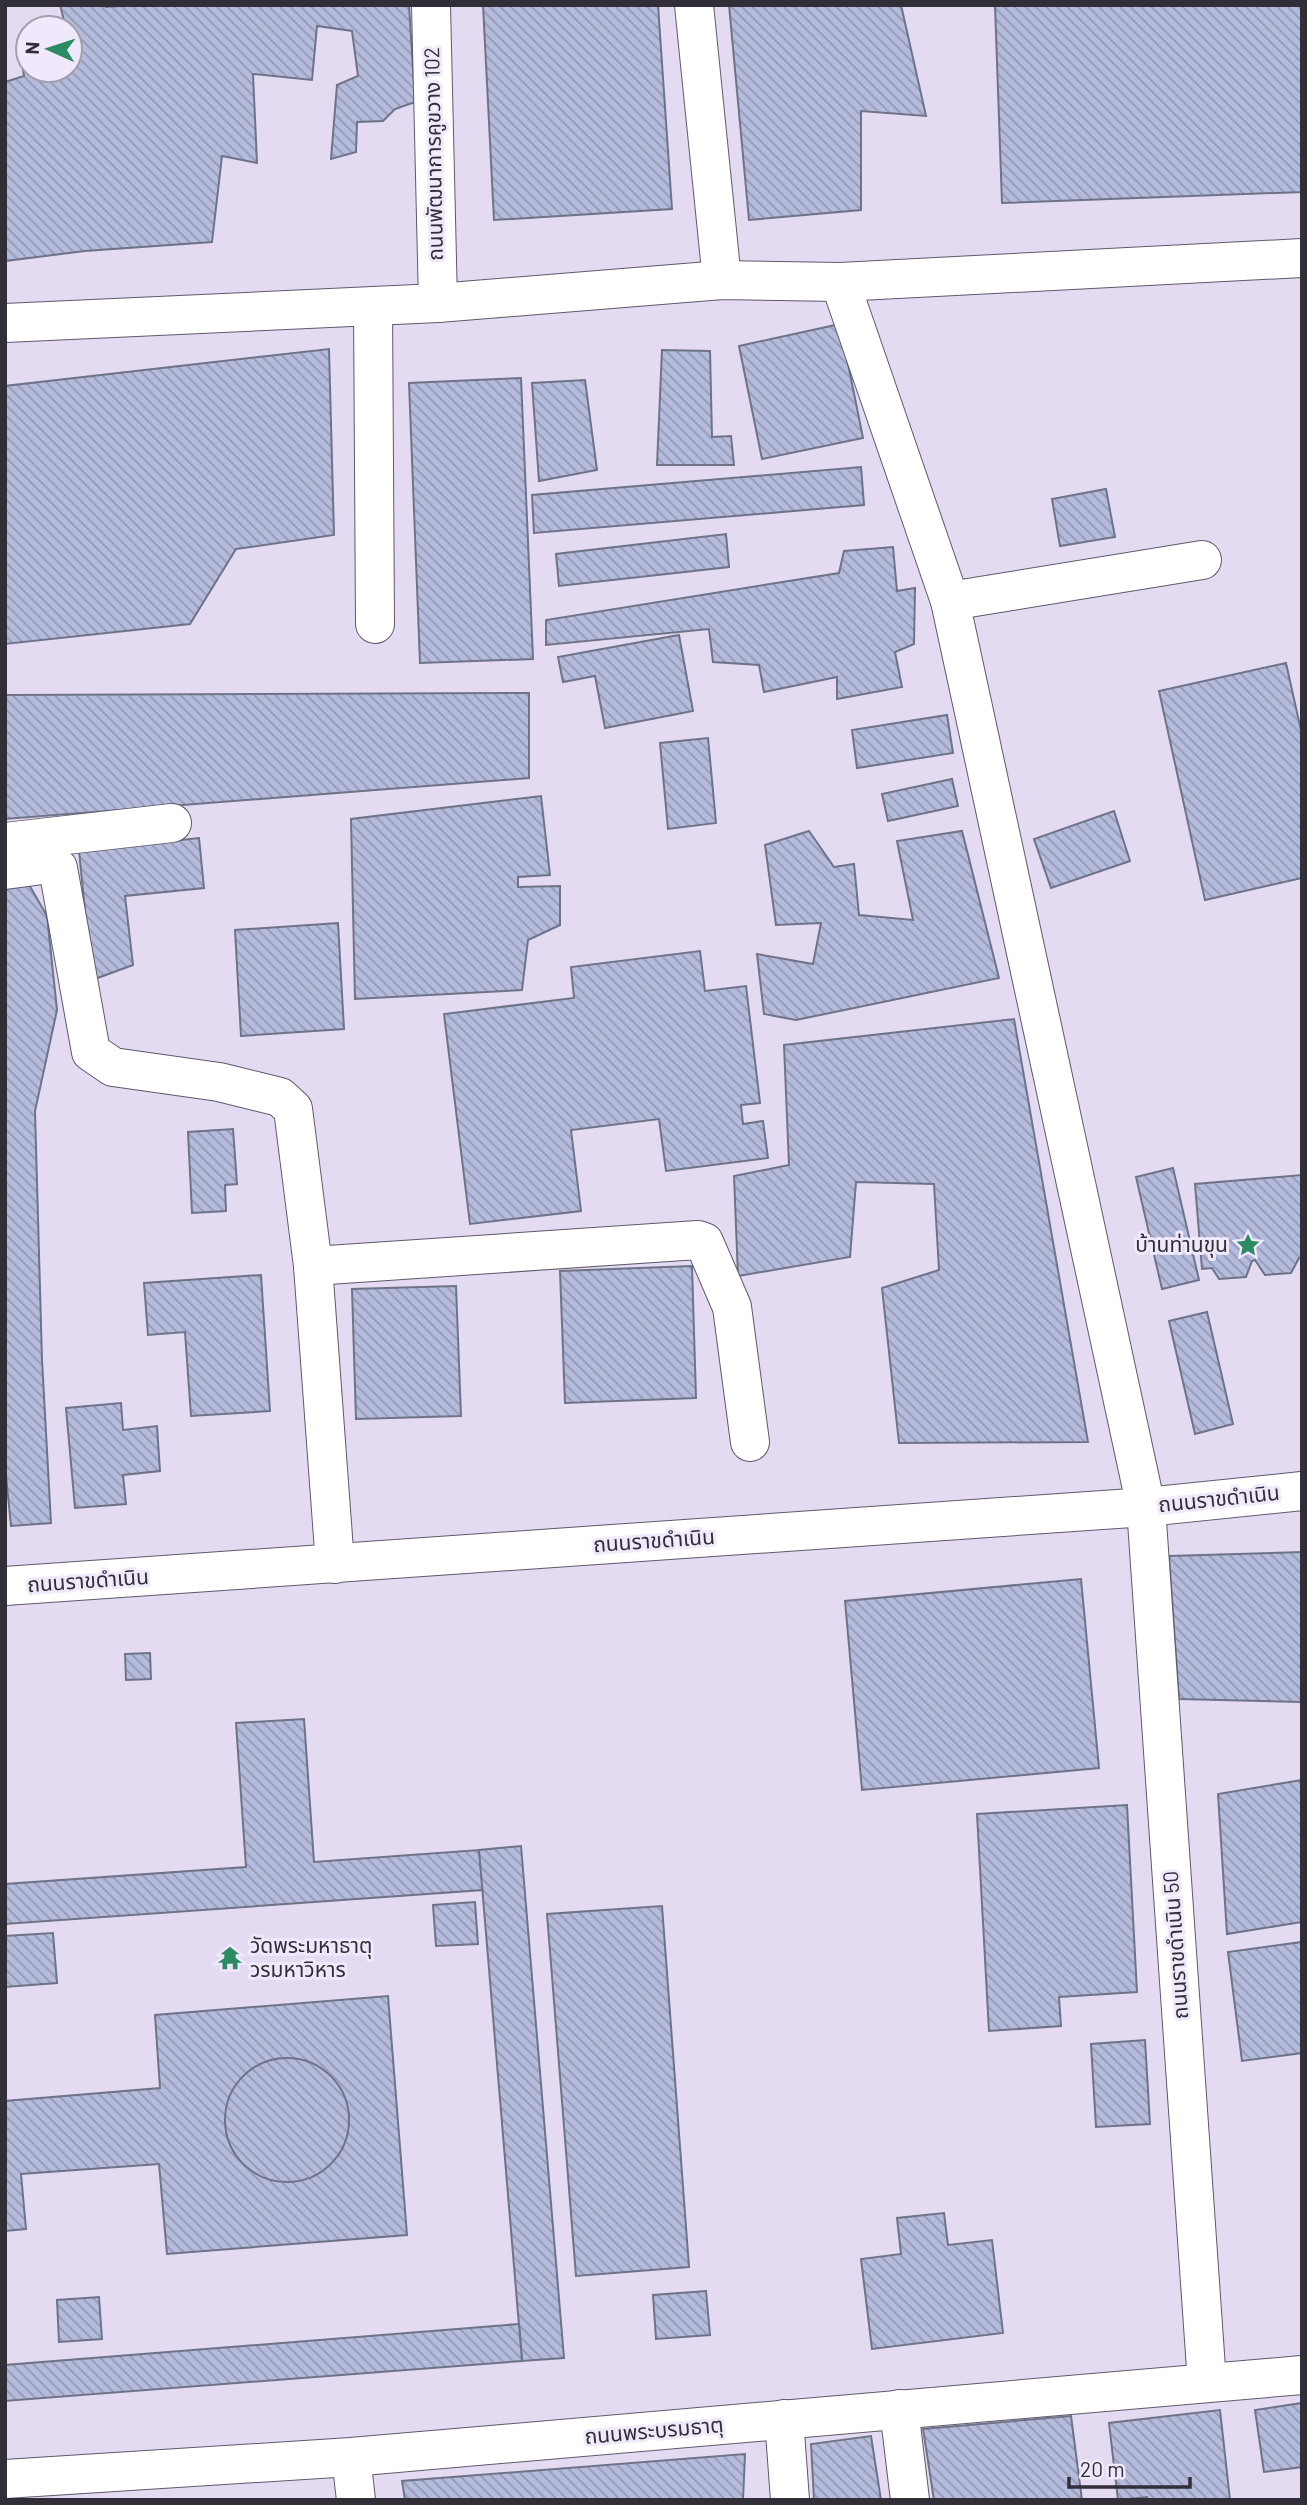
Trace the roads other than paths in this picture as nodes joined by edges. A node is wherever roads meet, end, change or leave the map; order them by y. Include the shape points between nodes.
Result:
1 (431, 5) edge
2 (694, 5) edge
3 (1302, 258) edge
4 (722, 280) junction
5 (840, 282) junction
6 (438, 303) junction
7 (373, 306) junction
8 (5, 323) edge
9 (1202, 560) dead end
10 (950, 601) junction
11 (375, 624) dead end
12 (172, 823) dead end
13 (5, 842) edge
14 (5, 870) edge
15 (313, 1266) junction
16 (750, 1442) dead end
17 (1302, 1491) edge
18 (1146, 1507) junction
19 (335, 1564) junction
20 (5, 1586) edge
21 (1302, 2375) edge
22 (1206, 2383) junction
23 (899, 2409) junction
24 (784, 2419) junction
25 (351, 2457) junction
26 (29, 2485) edge
27 (356, 2500) edge
28 (790, 2500) edge
29 (910, 2500) edge

1 - 6 street, ถนนพัฒนาการคูขวาง 102
2 - 4 street
3 - 5 street
4 - 5 street
4 - 6 street
5 - 10 street, ถนนราขดำเนิน 50
6 - 7 street
7 - 8 street
7 - 11 street
9 - 10 street
10 - 18 street, ถนนราขดำเนิน 50
12 - 13 street
14 - 15 street via 50,864 58,868 91,1052 113,1067 219,1082 280,1097 293,1108
15 - 16 street via 704,1242 732,1307
15 - 19 street
17 - 18 street, ถนนราขดำเนิน
18 - 19 street, ถนนราขดำเนิน
18 - 22 street, ถนนราขดำเนิน 50
19 - 20 street, ถนนราขดำเนิน
21 - 22 street, ถนนพระบรมธาตุ
22 - 23 street, ถนนพระบรมธาตุ
23 - 24 street, ถนนพระบรมธาตุ
23 - 29 street
24 - 25 street, ถนนพระบรมธาตุ
24 - 28 street
25 - 26 street, ถนนพระบรมธาตุ
25 - 27 street

